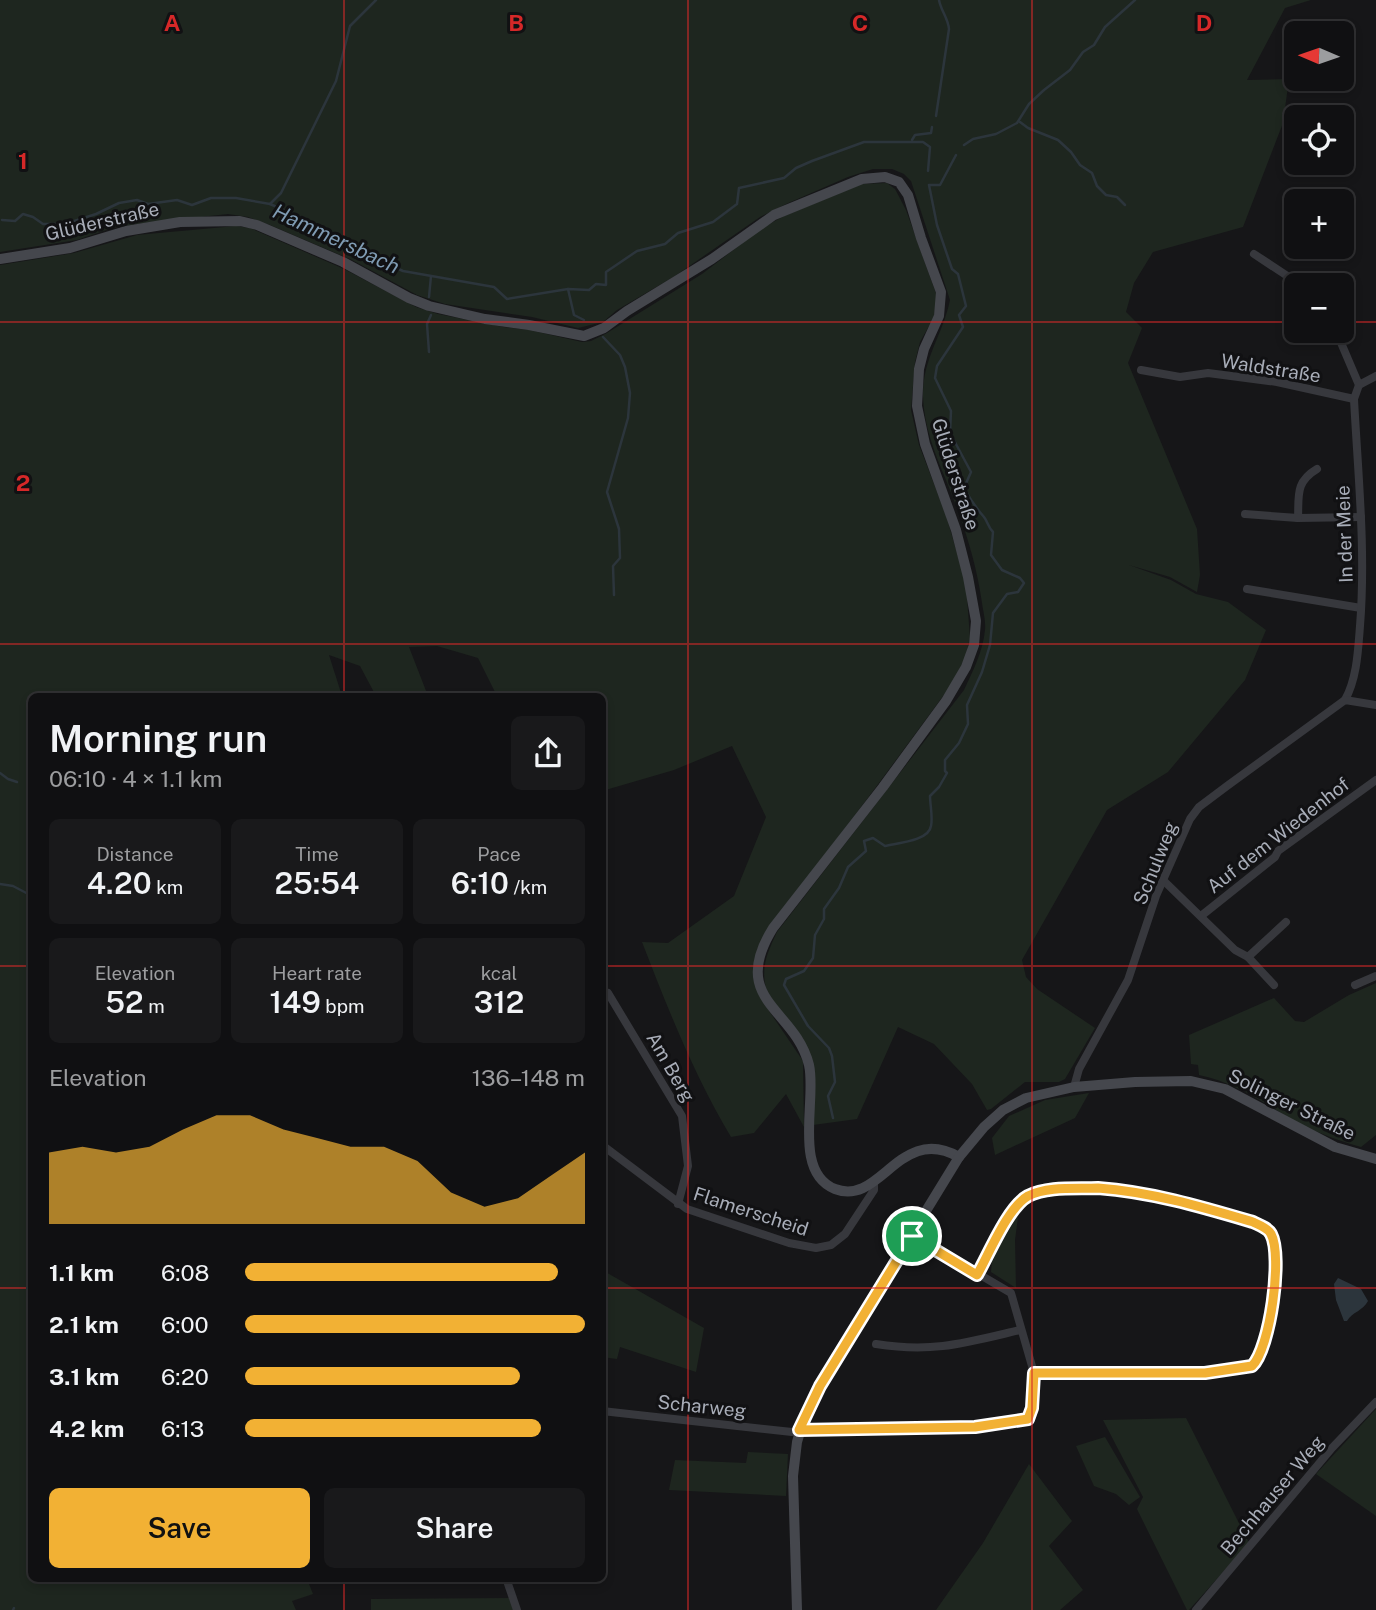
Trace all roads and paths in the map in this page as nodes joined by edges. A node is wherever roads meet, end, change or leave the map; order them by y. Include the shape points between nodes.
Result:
1 (1254, 254) dead end
2 (0, 259) edge
3 (1284, 274) edge
4 (1341, 343) edge
5 (1142, 370) dead end
6 (1376, 376) edge
7 (1359, 385) junction
8 (1354, 399) junction
9 (1317, 469) dead end
10 (1245, 514) dead end
11 (1361, 517) junction
12 (1298, 518) junction
13 (1247, 589) dead end
14 (1362, 608) junction
15 (1345, 700) junction
16 (1376, 705) edge
17 (1376, 780) edge
18 (1164, 881) junction
19 (1201, 916) junction
20 (1286, 922) dead end
21 (1248, 957) junction
22 (1376, 976) edge
23 (1274, 985) dead end
24 (1355, 985) dead end
25 (608, 993) dead end
26 (1074, 1087) junction
27 (606, 1148) edge
28 (960, 1157) junction
29 (1376, 1159) edge
30 (874, 1181) junction
31 (678, 1204) junction
32 (912, 1236) junction
33 (977, 1275) junction
34 (1020, 1330) junction
35 (876, 1344) dead end
36 (1034, 1373) junction
37 (1376, 1402) edge
38 (606, 1411) edge
39 (799, 1430) junction
40 (507, 1582) edge
41 (517, 1610) edge
42 (797, 1610) edge
43 (1196, 1610) edge

1 - 3 street
2 - 30 main road, Glüderstraße via 180,222 240,221 342,262 429,306 584,336 604,328 783,211 862,179 885,177 899,182 908,195 942,292 939,316 921,359 917,405 968,577 976,621 974,645 946,701 774,928 758,968 764,997 808,1061 809,1141 814,1167 825,1182 843,1191
4 - 7 street
5 - 8 street, Waldstraße via 1180,377 1208,373 1277,382
6 - 7 street
7 - 8 street, In der Meie
8 - 11 street, In der Meie
9 - 12 street via 1304,476 1300,486
10 - 12 street
11 - 12 street
11 - 14 street, In der Meie
13 - 14 street
14 - 15 street, In der Meie via 1358,659
15 - 16 street
15 - 18 street, Schulweg via 1199,807
17 - 19 street, Auf dem Wiedenhof via 1278,851
18 - 19 street
18 - 26 street, Schulweg via 1128,980 1079,1069
19 - 21 street
20 - 21 street
21 - 23 street
22 - 24 street
25 - 31 street, Am Berg via 682,1116 688,1166
26 - 28 main road, Solinger Straße via 1026,1098 1003,1110
26 - 29 main road, Solinger Straße via 1157,1080 1209,1084 1316,1139
27 - 31 street, Flamerscheid
28 - 30 main road, Glüderstraße via 928,1147
28 - 32 main road, Solinger Straße
30 - 31 street, Flamerscheid via 874,1190 845,1234 824,1247 789,1242
32 - 33 street
32 - 39 main road, Solinger Straße via 820,1386
33 - 34 street via 1011,1293
33 - 36 street via 1018,1203 1059,1189 1130,1191 1205,1208 1264,1227 1271,1234 1273,1300 1264,1349 1252,1366 1194,1374
34 - 35 street via 943,1348
34 - 36 street
36 - 39 street via 1028,1419 975,1427
37 - 43 street, Bechhauser Weg
38 - 39 street, Scharweg
39 - 42 main road, Solinger Straße via 793,1484
40 - 41 street

